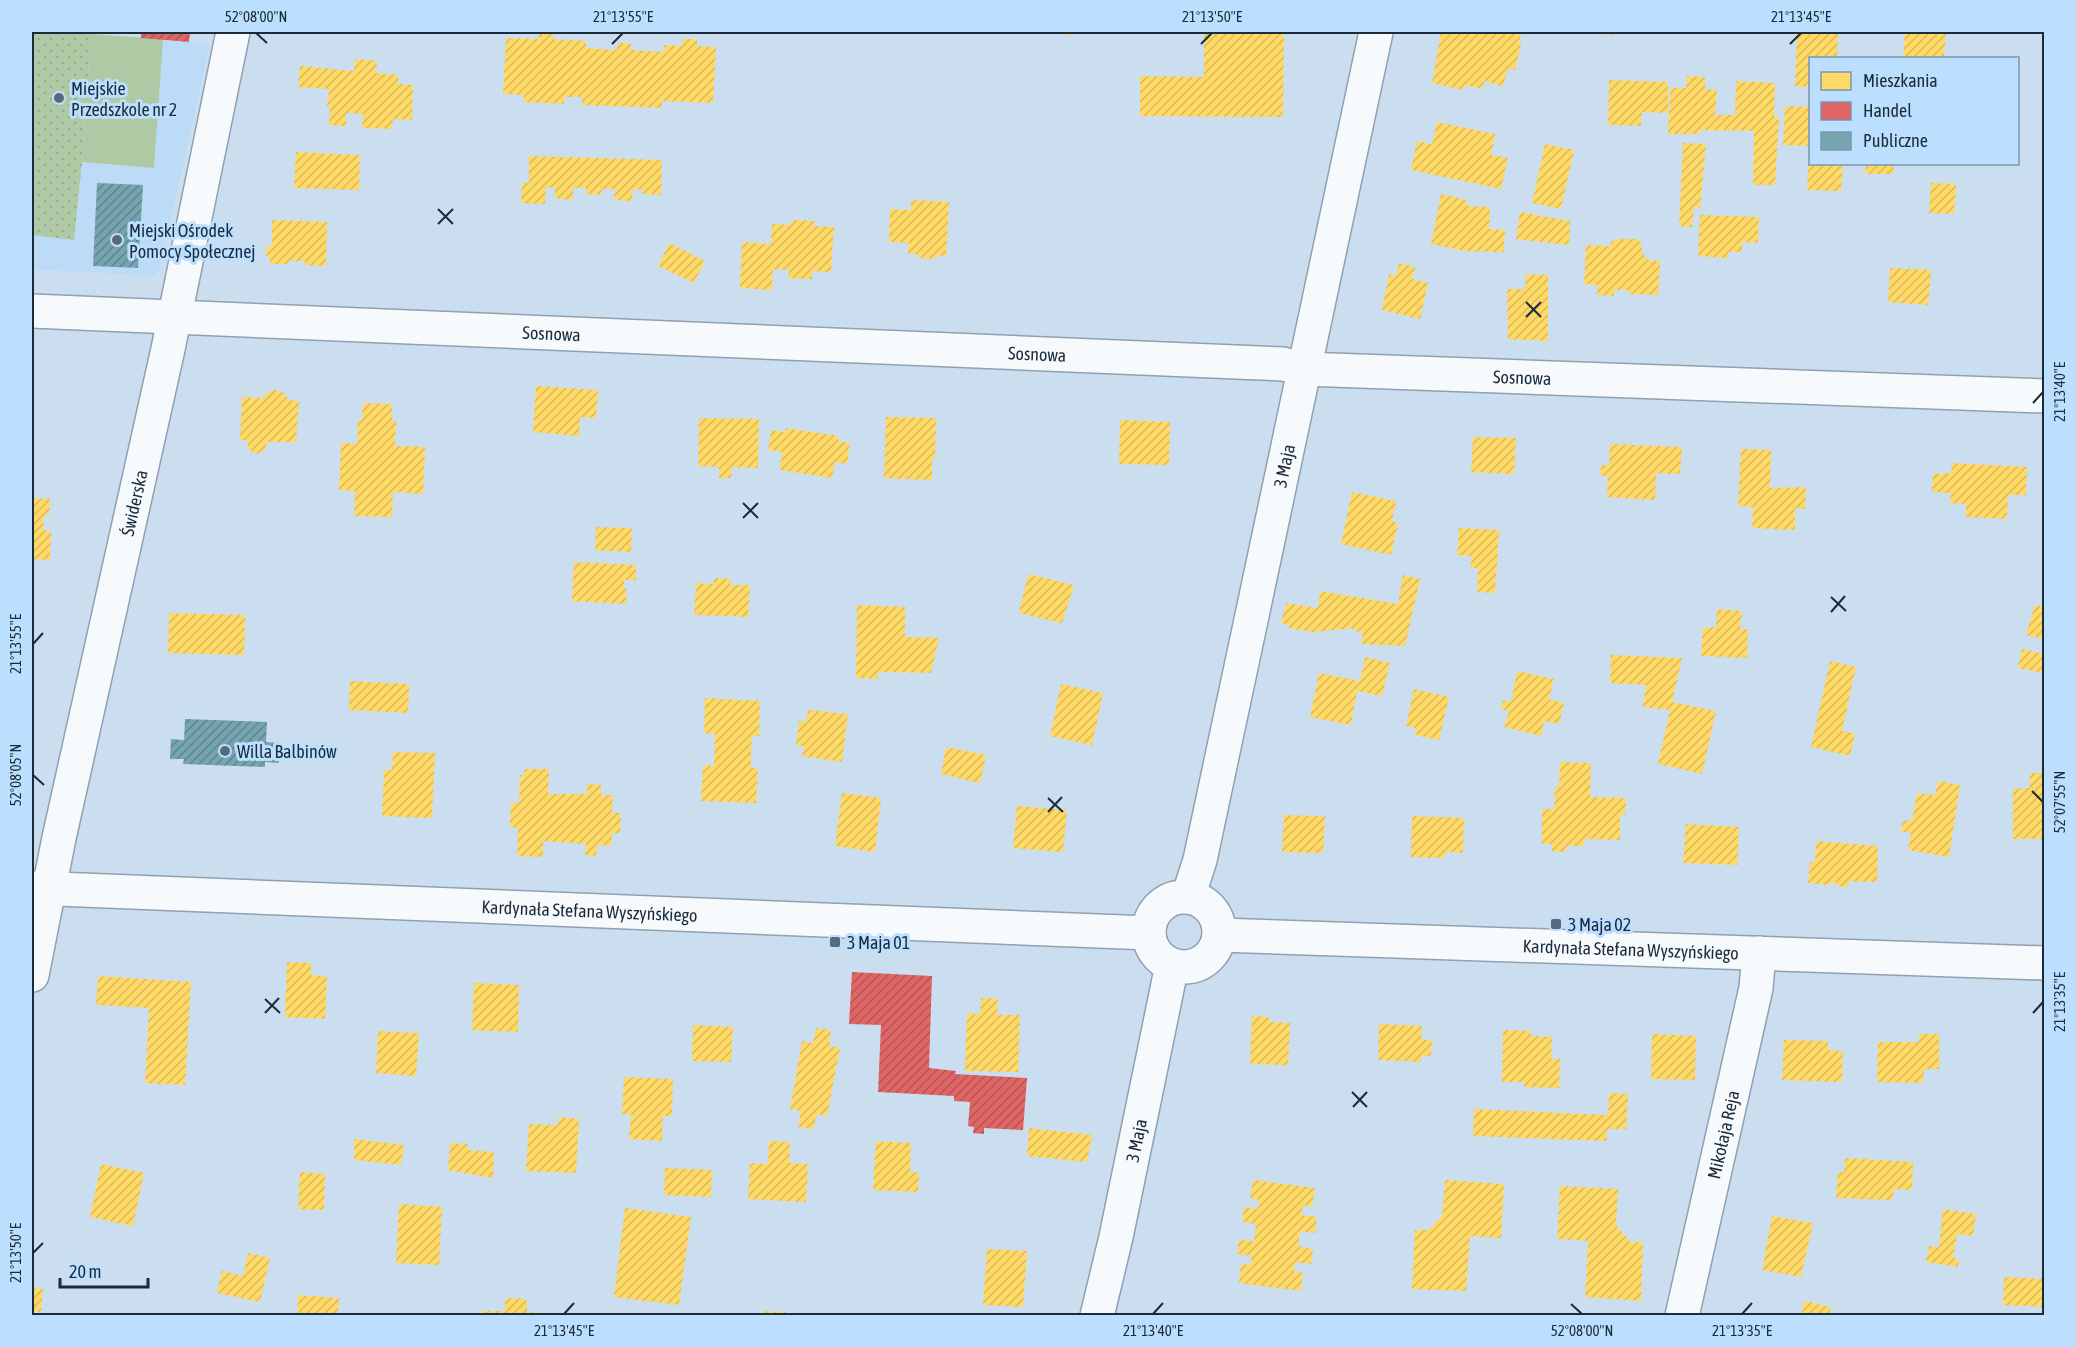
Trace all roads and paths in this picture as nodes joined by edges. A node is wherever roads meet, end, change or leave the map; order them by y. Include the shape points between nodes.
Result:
1 (233, 32) edge
2 (1376, 32) edge
3 (32, 311) edge
4 (173, 317) junction
5 (1304, 369) junction
6 (2044, 396) edge
7 (41, 888) edge
8 (1188, 897) junction
9 (1149, 933) junction
10 (1219, 935) junction
11 (1759, 953) junction
12 (2044, 963) edge
13 (1172, 965) junction
14 (32, 975) edge
15 (1097, 1316) edge
16 (1682, 1316) edge

1 - 4 street, Świderska
2 - 5 street, 3 Maja
3 - 4 street, Sosnowa
4 - 5 street, Sosnowa via 1283,364
4 - 7 street, Świderska via 59,838
5 - 6 street, Sosnowa
5 - 8 street, 3 Maja via 1200,860
7 - 9 street, Kardynała Stefana Wyszyńskiego
7 - 14 street, Świderska
8 - 9 street via 1177,898 1158,909
8 - 10 street via 1208,906 1215,915
9 - 13 street via 1154,949
10 - 11 street, Kardynała Stefana Wyszyńskiego
10 - 13 street via 1216,946 1202,962
11 - 12 street, Kardynała Stefana Wyszyńskiego
11 - 16 street, Mikołaja Reja via 1756,987
13 - 15 street, 3 Maja

